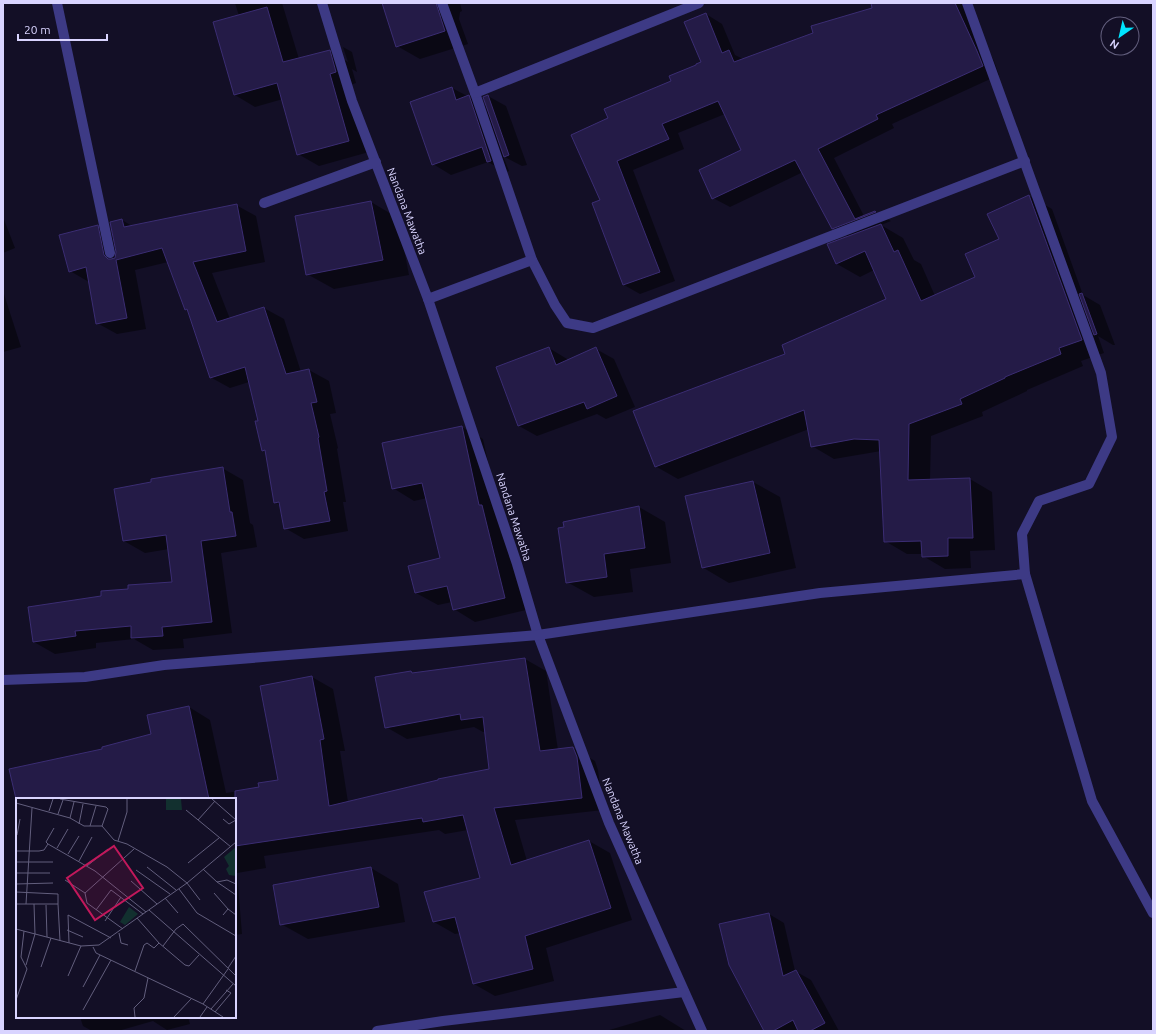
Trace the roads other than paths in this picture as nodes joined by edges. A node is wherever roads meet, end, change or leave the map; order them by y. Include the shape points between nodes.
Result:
1 (57, 3) edge
2 (322, 3) edge
3 (442, 3) edge
4 (699, 3) edge
5 (967, 3) edge
6 (475, 93) junction
7 (376, 162) junction
8 (1024, 162) junction
9 (264, 203) dead end
10 (110, 253) dead end
11 (532, 260) junction
12 (428, 299) junction
13 (1025, 574) junction
14 (538, 635) junction
15 (3, 680) edge
16 (1153, 912) edge
17 (684, 992) junction
18 (377, 1031) edge
19 (702, 1031) edge

1 - 10 street
2 - 7 street, Nandana Mawatha via 352,101
3 - 6 street
4 - 6 street
5 - 8 street
6 - 11 street
7 - 9 street
7 - 12 street, Nandana Mawatha
8 - 11 street via 593,328 567,323
8 - 13 street via 1101,373 1112,437 1090,484 1040,501 1022,534
11 - 12 street
12 - 14 street, Nandana Mawatha via 517,564
13 - 14 street via 820,593
13 - 16 street via 1092,801
14 - 15 street via 164,665 85,677
14 - 17 street, Nandana Mawatha via 610,823
17 - 18 street
17 - 19 street, Nandana Mawatha

